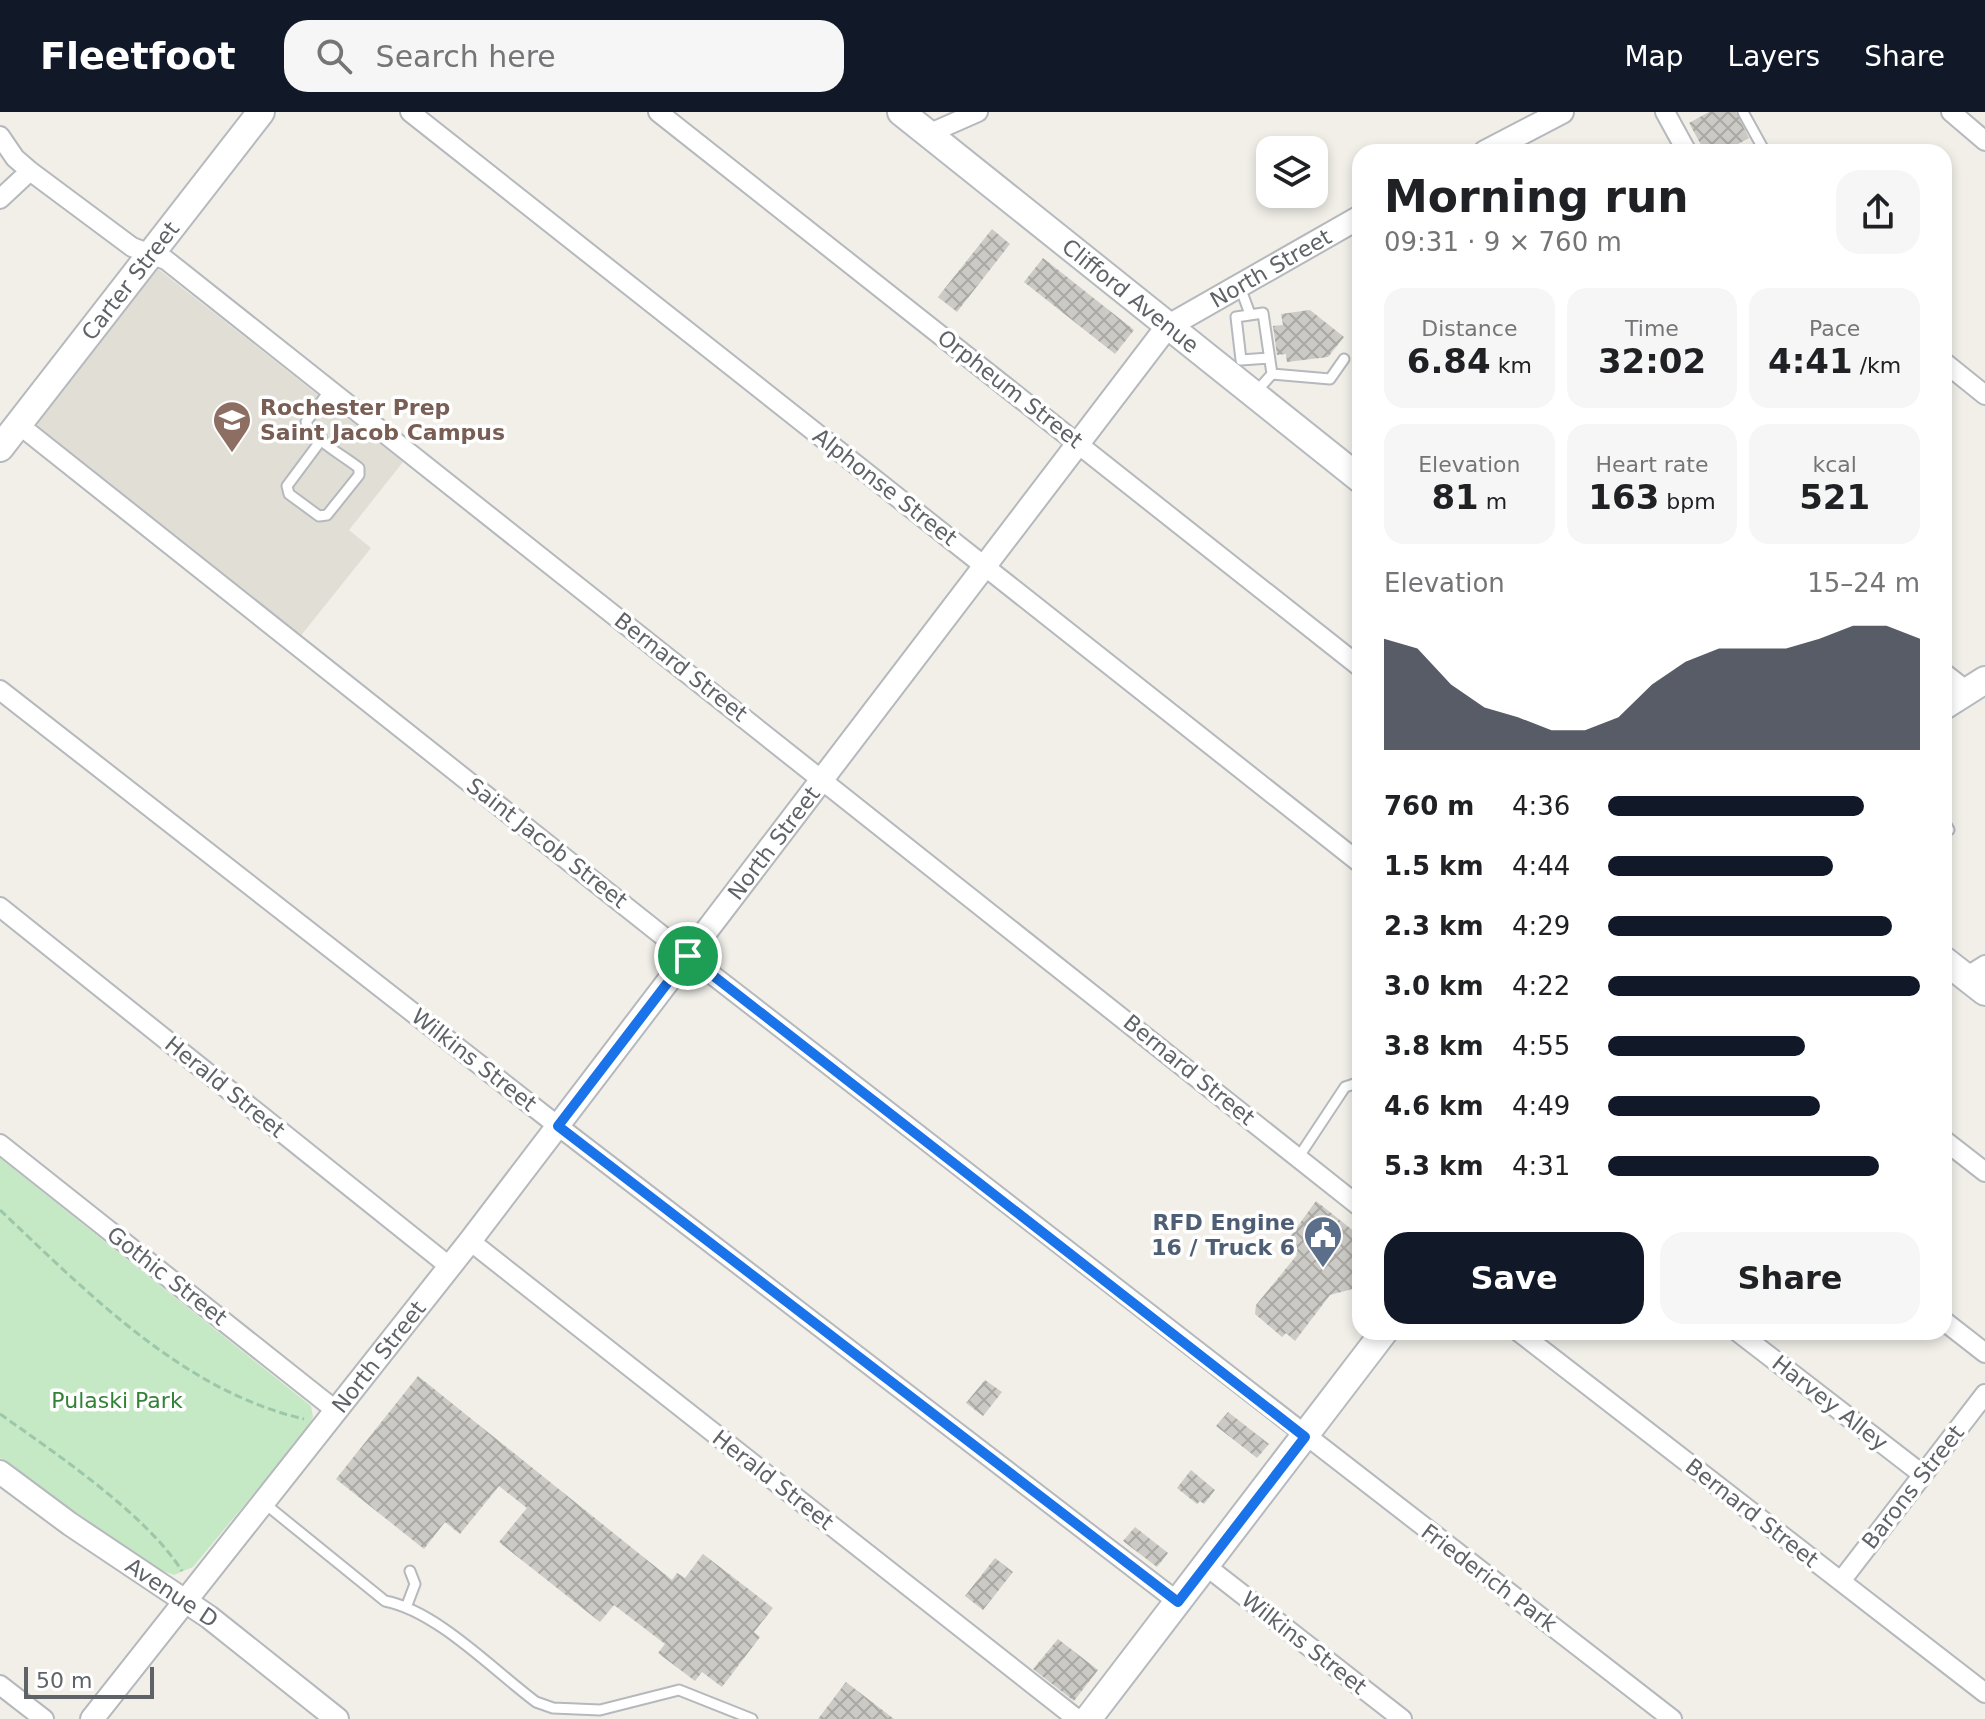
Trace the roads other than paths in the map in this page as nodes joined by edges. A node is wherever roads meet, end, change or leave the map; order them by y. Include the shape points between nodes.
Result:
1 (261, 112) edge
2 (410, 112) edge
3 (658, 112) edge
4 (901, 112) edge
5 (978, 112) edge
6 (1562, 112) edge
7 (1665, 112) edge
8 (1743, 112) edge
9 (1951, 112) edge
10 (928, 134) junction
11 (0, 136) edge
12 (1985, 141) edge
13 (1500, 144) edge
14 (1683, 144) edge
15 (1761, 144) edge
16 (30, 171) junction
17 (0, 199) edge
18 (1352, 222) edge
19 (149, 255) junction
20 (1240, 286) junction
21 (1250, 314) junction
22 (1167, 327) junction
23 (1269, 358) junction
24 (1344, 359) dead end
25 (1952, 368) edge
26 (1272, 374) junction
27 (330, 390) junction
28 (1253, 395) junction
29 (1985, 395) edge
30 (18, 424) junction
31 (322, 439) junction
32 (1078, 443) junction
33 (0, 448) edge
34 (1352, 473) edge
35 (984, 565) junction
36 (1352, 661) edge
37 (1952, 676) edge
38 (1976, 686) edge
39 (0, 690) edge
40 (1952, 701) edge
41 (822, 778) junction
42 (1352, 857) edge
43 (0, 907) edge
44 (688, 956) junction
45 (1952, 964) edge
46 (1979, 978) edge
47 (1352, 1086) edge
48 (558, 1126) junction
49 (0, 1144) edge
50 (1952, 1146) edge
51 (1298, 1158) junction
52 (1985, 1172) edge
53 (1352, 1201) edge
54 (470, 1241) junction
55 (449, 1266) junction
56 (1952, 1327) edge
57 (1378, 1340) edge
58 (1529, 1340) edge
59 (1748, 1340) edge
60 (1985, 1353) edge
61 (1985, 1394) edge
62 (334, 1409) junction
63 (1305, 1437) junction
64 (0, 1472) edge
65 (1922, 1474) junction
66 (262, 1502) junction
67 (1206, 1566) junction
68 (410, 1571) dead end
69 (1841, 1581) junction
70 (185, 1589) junction
71 (1178, 1602) junction
72 (407, 1605) junction
73 (0, 1685) edge
74 (1985, 1693) edge
75 (44, 1719) edge
76 (92, 1719) edge
77 (337, 1719) edge
78 (752, 1719) edge
79 (1077, 1719) edge
80 (1088, 1719) edge
81 (1402, 1719) edge
82 (1672, 1719) edge

1 - 19 main road, Carter Street
2 - 35 street, Alphonse Street
3 - 32 street, Orpheum Street
4 - 10 main road, Clifford Avenue
5 - 10 street
6 - 13 street
7 - 14 street
8 - 15 lane
9 - 12 street
10 - 22 main road, Clifford Avenue
11 - 16 street, Bernard Street
16 - 17 street
16 - 19 street, Bernard Street
18 - 20 street, North Street
19 - 27 street, Bernard Street via 166,260
19 - 30 main road, Carter Street
20 - 21 lane
20 - 22 street, North Street
21 - 23 lane via 1263,313
21 - 23 lane via 1236,317 1241,360
22 - 28 main road, Clifford Avenue
22 - 32 street, North Street
23 - 26 lane
24 - 26 lane via 1330,379
25 - 29 street
26 - 28 lane
27 - 31 lane via 306,422
27 - 41 street, Bernard Street
28 - 34 main road, Clifford Avenue
30 - 33 main road, Carter Street
30 - 44 street, Saint Jacob Street
31 - 31 lane via 359,468 359,475 327,515 319,516 289,494 287,486
32 - 35 street, North Street
32 - 36 street, Orpheum Street
35 - 41 street, North Street
35 - 42 street, Alphonse Street
37 - 38 street
38 - 40 main road
39 - 48 street, Wilkins Street
41 - 44 street, North Street
41 - 51 street, Bernard Street
43 - 55 street, Herald Street
44 - 48 street, North Street
44 - 63 street, Saint Jacob Street
45 - 46 main road
47 - 51 lane via 1345,1087 1332,1104
48 - 54 street, North Street
48 - 71 street, Wilkins Street
49 - 62 street, Gothic Street
50 - 52 street
51 - 53 street, Bernard Street
54 - 55 street, North Street
54 - 79 street, Herald Street
55 - 62 street, North Street
56 - 60 street
57 - 63 main road
58 - 69 street, Bernard Street
59 - 65 street, Harvey Alley
61 - 65 street, Barons Street
62 - 66 street, North Street
63 - 67 main road
63 - 82 street, Friederich Park
64 - 70 street, Avenue D via 70,1524
65 - 69 street, Barons Street
66 - 70 street, North Street
66 - 72 lane via 385,1601
67 - 71 main road
67 - 81 street, Wilkins Street
68 - 72 lane via 415,1584
69 - 74 street, Bernard Street
70 - 76 street, North Street
70 - 77 street, Avenue D
71 - 80 main road
72 - 78 lane via 536,1702 553,1708 600,1710 679,1690
73 - 75 street

